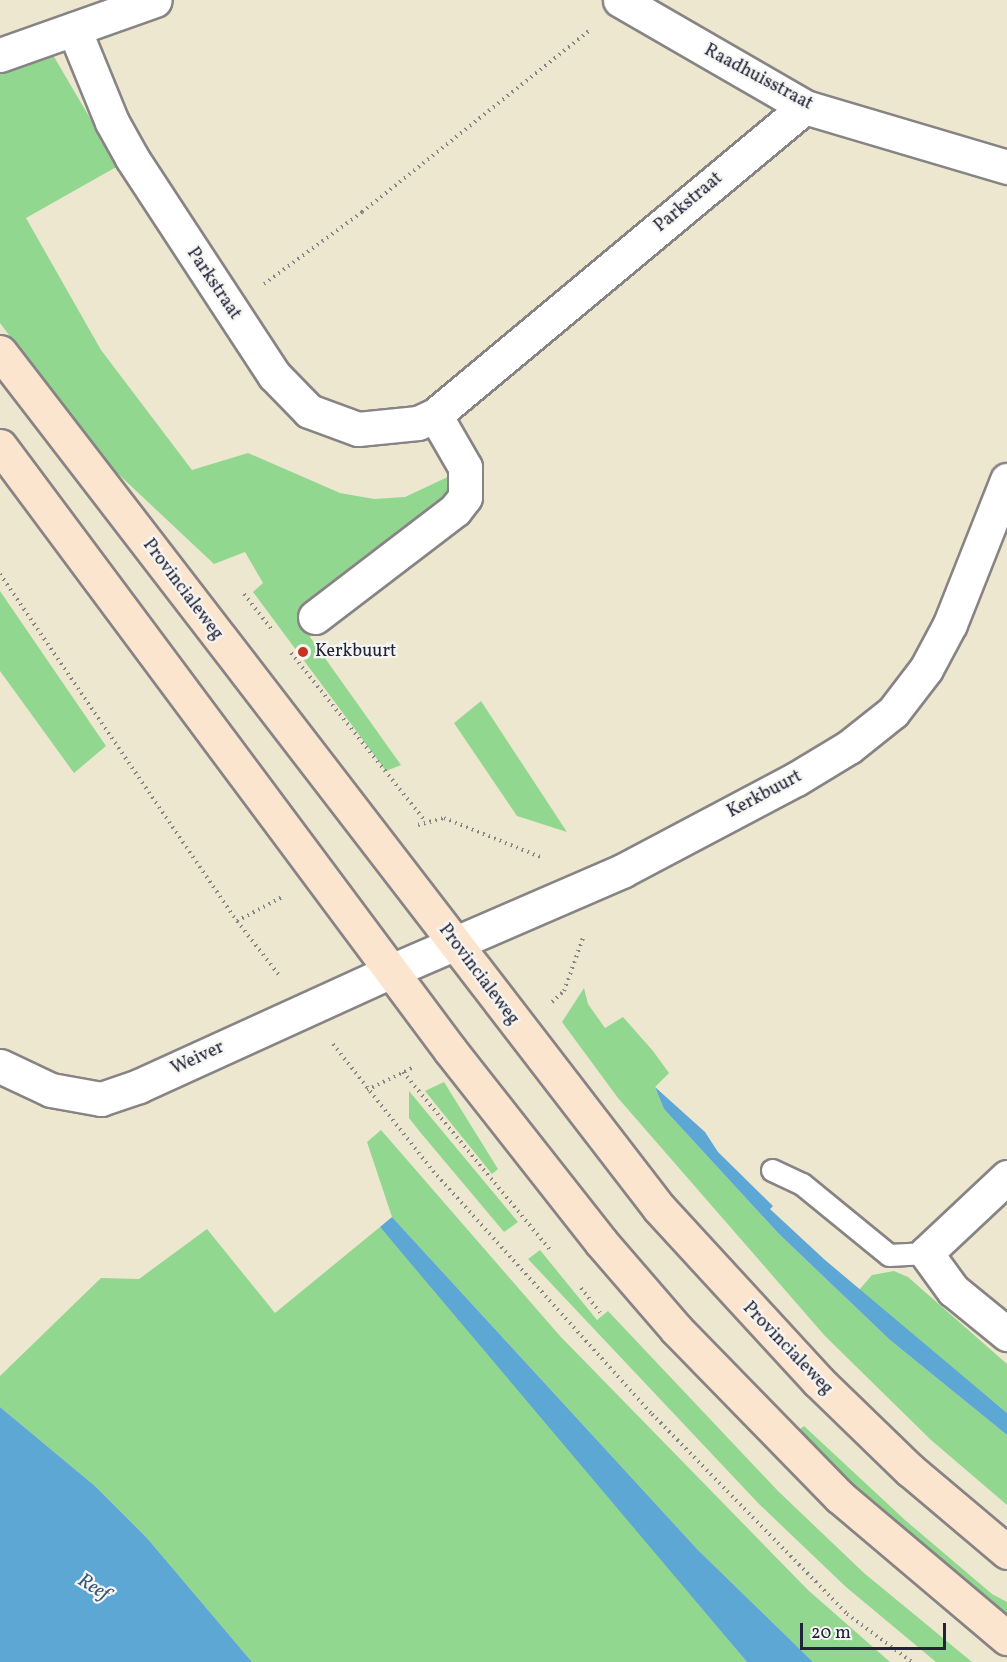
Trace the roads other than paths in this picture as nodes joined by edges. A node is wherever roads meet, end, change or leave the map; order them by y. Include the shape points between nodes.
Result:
1 (155, 0) edge
2 (623, 2) edge
3 (74, 29) junction
4 (0, 54) edge
5 (805, 107) junction
6 (1007, 167) edge
7 (0, 352) edge
8 (435, 415) junction
9 (0, 446) edge
10 (1007, 480) edge
11 (315, 617) dead end
12 (454, 944) junction
13 (391, 971) junction
14 (0, 1066) edge
15 (772, 1170) dead end
16 (1007, 1178) edge
17 (926, 1253) junction
18 (1007, 1334) edge
19 (1007, 1552) edge
20 (1007, 1638) edge

1 - 3 street
2 - 5 street, Raadhuisstraat
3 - 4 street
3 - 8 street, Parkstraat via 112,122 132,158 274,375 309,411 358,429 418,423
5 - 6 street, Raadhuisstraat
5 - 8 street, Parkstraat
7 - 12 main road, Provincialeweg
8 - 11 street via 465,467 465,497 455,510
9 - 13 main road
10 - 12 street, Kerkbuurt via 950,624 927,669 893,712 849,747 786,785 621,871
12 - 13 street, Kerkbuurt
12 - 19 main road, Provincialeweg via 659,1208 741,1302 910,1470
13 - 14 street, Weiver via 139,1086 101,1099 51,1090
13 - 20 main road via 580,1215 676,1329 840,1497
15 - 17 lane via 802,1184 889,1255
16 - 17 street
17 - 18 street via 953,1290

